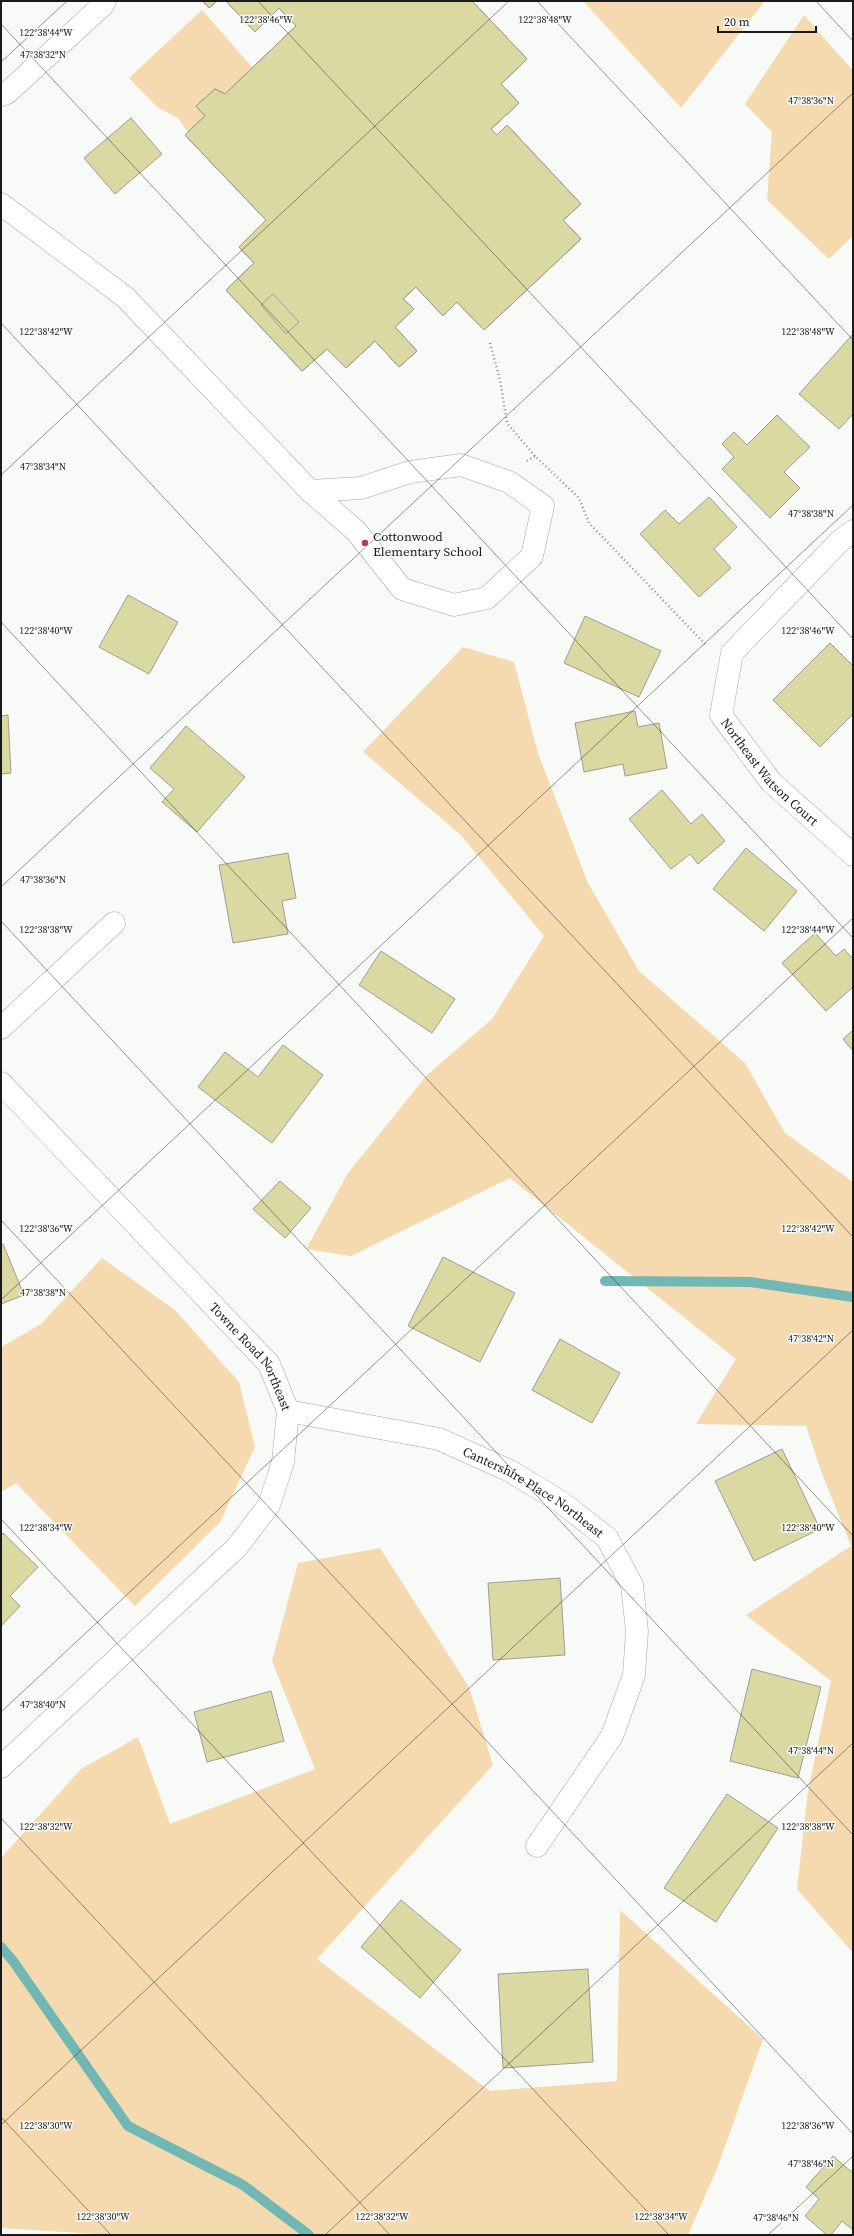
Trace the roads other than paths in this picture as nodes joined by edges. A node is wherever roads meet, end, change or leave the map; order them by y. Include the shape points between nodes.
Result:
1 (105, 1) edge
2 (1, 95) edge
3 (1, 204) edge
4 (310, 491) junction
5 (853, 531) edge
6 (853, 854) edge
7 (114, 922) dead end
8 (1, 1028) edge
9 (1, 1083) edge
10 (288, 1411) junction
11 (1, 1767) edge
12 (537, 1846) dead end

1 - 2 street via 7,93
3 - 4 street via 125,297
4 - 4 street via 361,488 410,472 461,465 509,482 543,506 532,556 487,598 454,605 402,589 356,531
5 - 6 street, Northeast Watson Court via 840,541 732,653 721,715 771,782
7 - 8 street
9 - 10 street, Towne Road Northeast via 269,1364
10 - 11 street, Towne Road Northeast via 283,1462 269,1505 237,1547
10 - 12 street, Cantershire Place Northeast via 439,1439 510,1471 561,1502 607,1538 632,1585 636,1631 634,1675 612,1736

